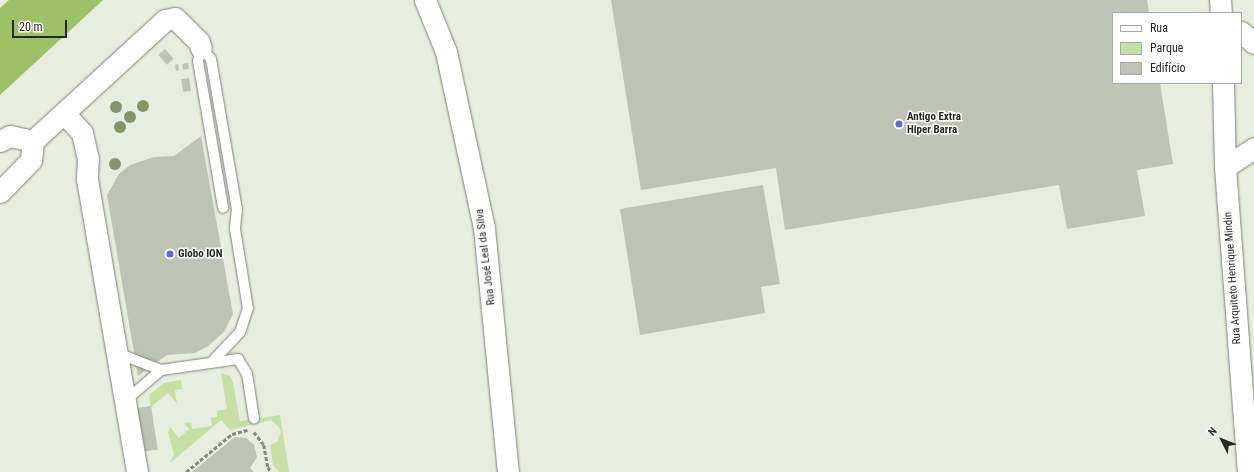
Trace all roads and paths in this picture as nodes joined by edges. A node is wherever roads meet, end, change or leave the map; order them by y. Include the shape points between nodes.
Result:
1 (425, 0) edge
2 (1220, 0) edge
3 (1221, 12) edge
4 (1242, 33) edge
5 (1254, 43) edge
6 (201, 48) junction
7 (1223, 84) edge
8 (64, 113) junction
9 (0, 141) edge
10 (33, 141) junction
11 (1254, 148) edge
12 (1225, 167) junction
13 (0, 192) edge
14 (223, 208) dead end
15 (117, 353) junction
16 (213, 361) junction
17 (161, 370) junction
18 (125, 401) junction
19 (254, 418) dead end
20 (137, 472) edge
21 (186, 472) edge
22 (272, 472) edge
23 (508, 472) edge
24 (1248, 472) edge

1 - 23 street, Rua José Leal da Silva via 446,52 484,228
2 - 3 street
4 - 5 street
6 - 8 street via 199,42 175,18 165,20
6 - 14 lane via 198,61
6 - 16 lane via 211,59 237,209 235,229 248,308 240,332
7 - 12 street, Rua Arquiteto Henrique Mindin
8 - 10 street
8 - 15 street via 82,133 88,158 87,179
9 - 10 street via 10,136
10 - 13 street via 31,160
11 - 12 street
12 - 24 street, Rua Arquiteto Henrique Mindin
15 - 17 lane
15 - 18 street
16 - 17 lane
16 - 19 lane via 238,359 244,365
17 - 18 lane
18 - 20 street
21 - 22 path via 232,434 250,430 256,433 264,445 268,467

